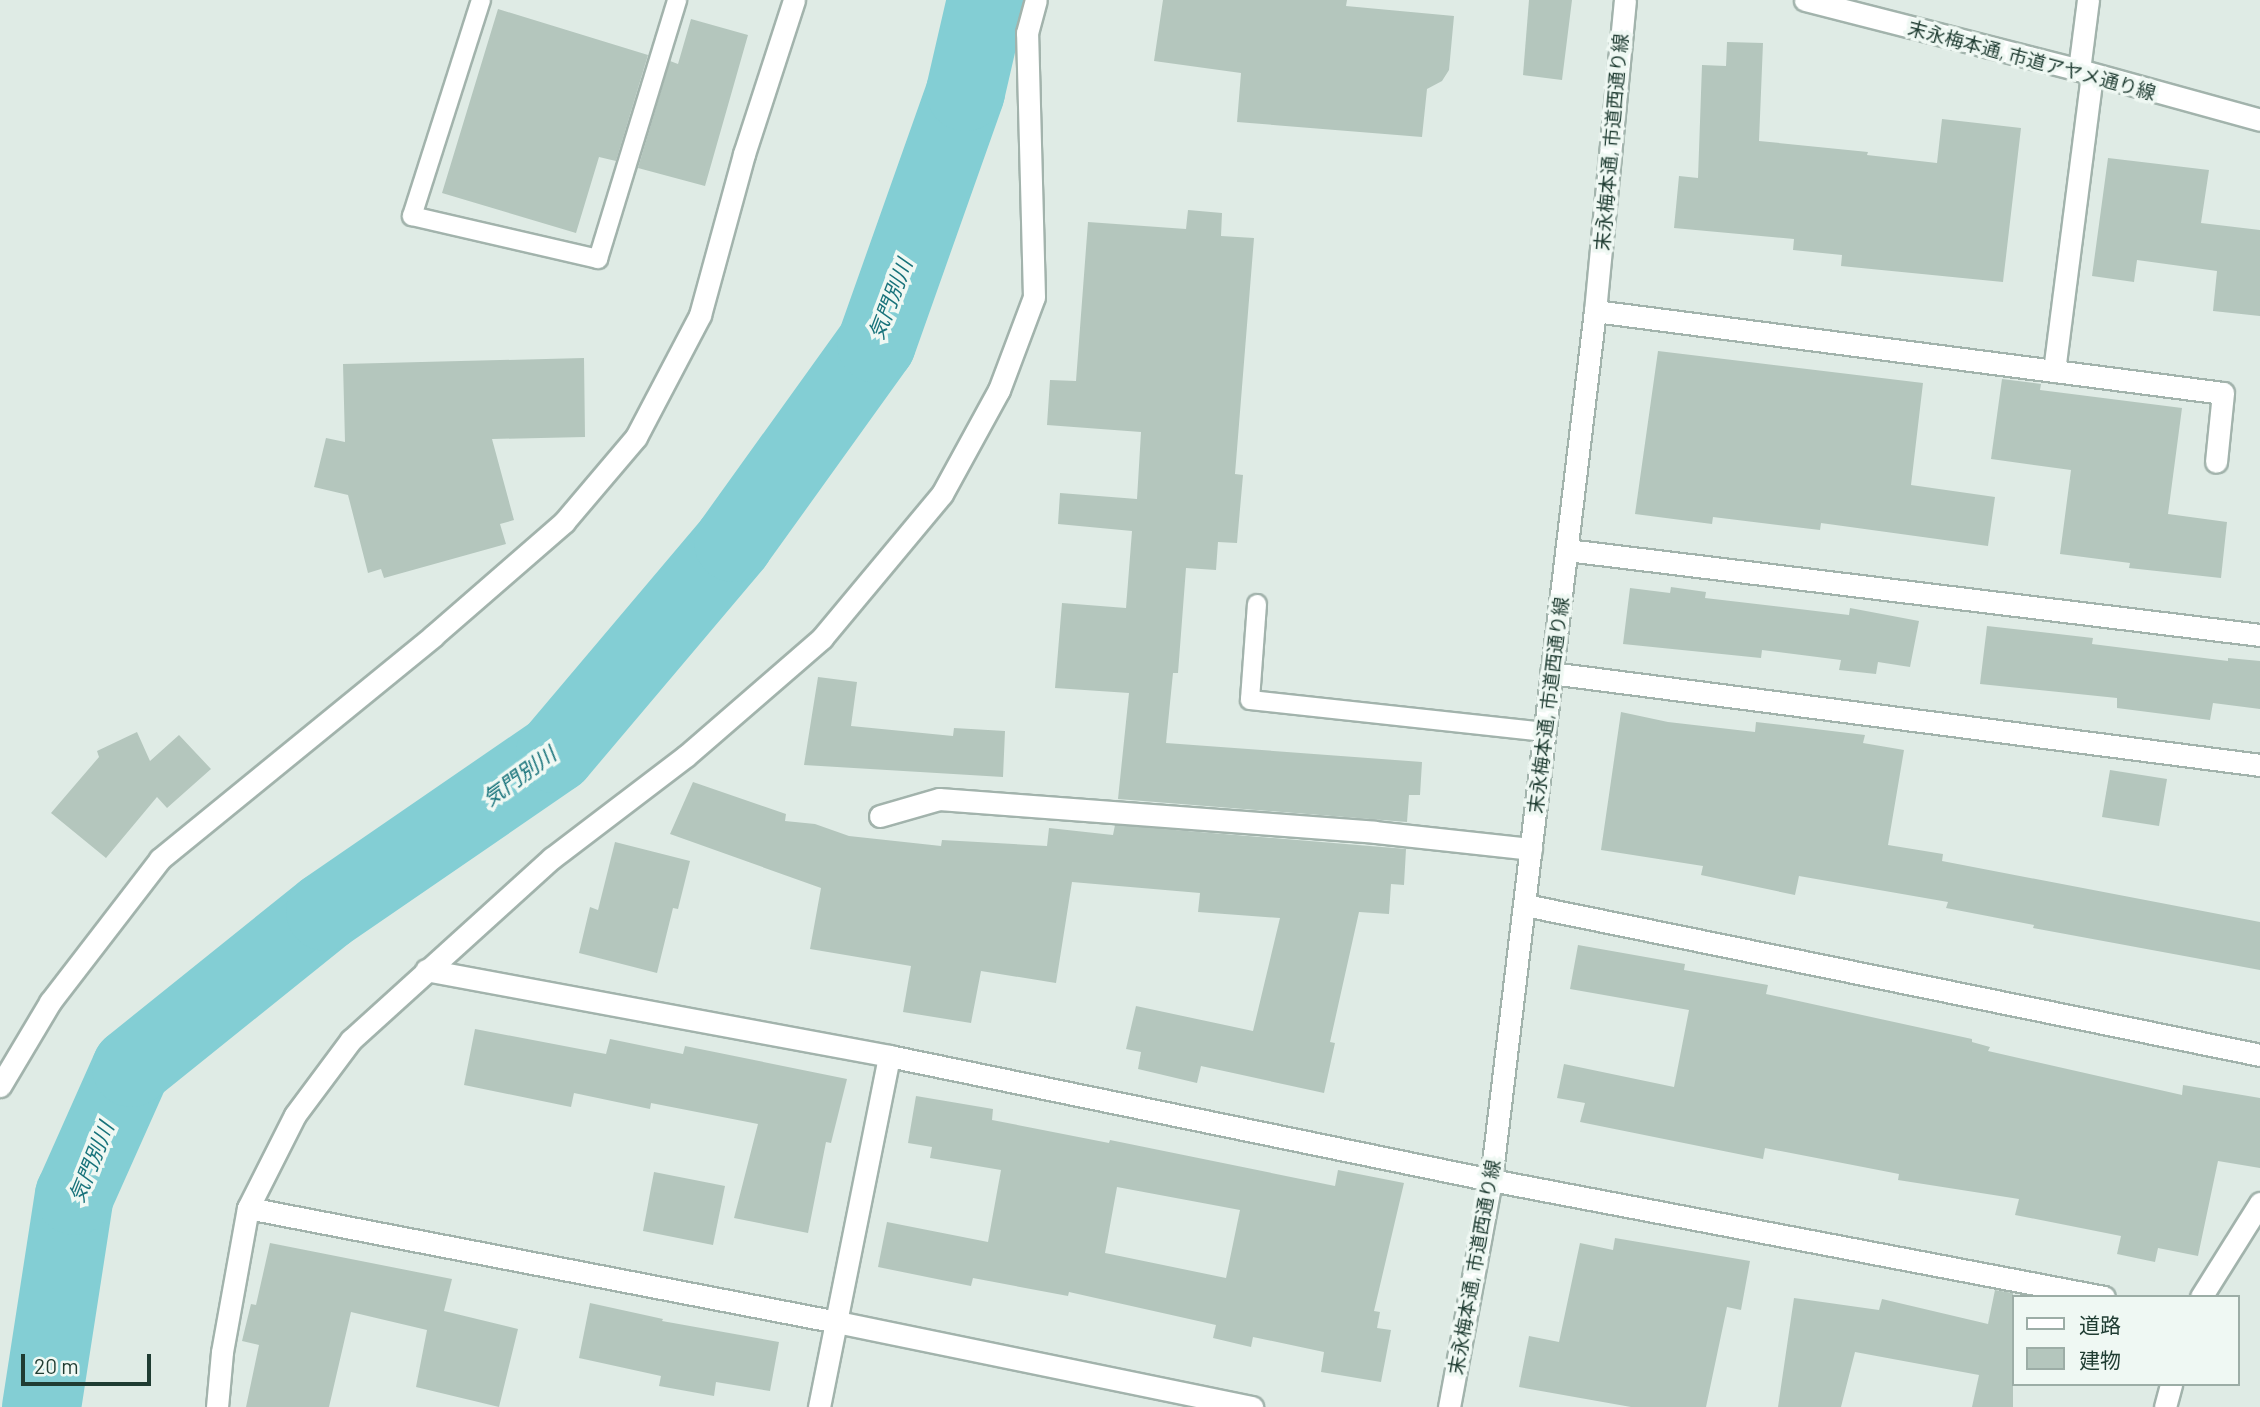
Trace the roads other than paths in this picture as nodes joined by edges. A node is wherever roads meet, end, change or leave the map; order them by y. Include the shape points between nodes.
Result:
1 (481, 0) edge
2 (677, 0) edge
3 (794, 0) edge
4 (1036, 0) edge
5 (1625, 0) edge
6 (1805, 0) edge
7 (2088, 0) edge
8 (2085, 72) junction
9 (2260, 120) edge
10 (1595, 311) junction
11 (2054, 371) junction
12 (2216, 462) dead end
13 (1567, 550) junction
14 (1257, 604) dead end
15 (2260, 635) edge
16 (1551, 673) junction
17 (1545, 732) junction
18 (2260, 765) edge
19 (880, 816) dead end
20 (1531, 849) junction
21 (1525, 905) junction
22 (426, 970) junction
23 (2260, 1055) edge
24 (889, 1056) junction
25 (0, 1086) edge
26 (1491, 1180) junction
27 (2260, 1203) edge
28 (247, 1208) junction
29 (2094, 1295) edge
30 (2202, 1295) edge
31 (837, 1322) junction
32 (2170, 1386) edge
33 (217, 1407) edge
34 (819, 1407) edge
35 (1252, 1407) edge
36 (1449, 1407) edge
37 (2165, 1407) edge

1 - 2 lane via 412,216 598,259
3 - 25 street via 744,154 700,315 636,437 564,522 433,636 160,859 50,1002
4 - 22 street via 1027,33 1034,297 999,390 942,494 822,638 686,756 552,859
5 - 10 street, 末永梅本通, 市道西通り線
6 - 8 street, 末永梅本通, 市道アヤメ通り線
7 - 8 street
8 - 9 street, 末永梅本通, 市道アヤメ通り線
8 - 11 street
10 - 11 street
10 - 13 street, 末永梅本通, 市道西通り線
11 - 12 street via 2223,393
13 - 15 street
13 - 16 street, 末永梅本通, 市道西通り線
14 - 17 lane via 1250,700
16 - 17 street, 末永梅本通, 市道西通り線
16 - 18 street
17 - 20 street, 末永梅本通, 市道西通り線
19 - 20 street via 939,799 1375,832
20 - 21 street, 末永梅本通, 市道西通り線
21 - 23 street
21 - 26 street, 末永梅本通, 市道西通り線
22 - 24 street
22 - 28 street via 351,1040 295,1115
24 - 26 street
24 - 31 street
26 - 29 street
26 - 36 street, 末永梅本通, 市道西通り線
27 - 30 street
28 - 31 street
28 - 33 street
31 - 34 street
31 - 35 street
32 - 37 street

